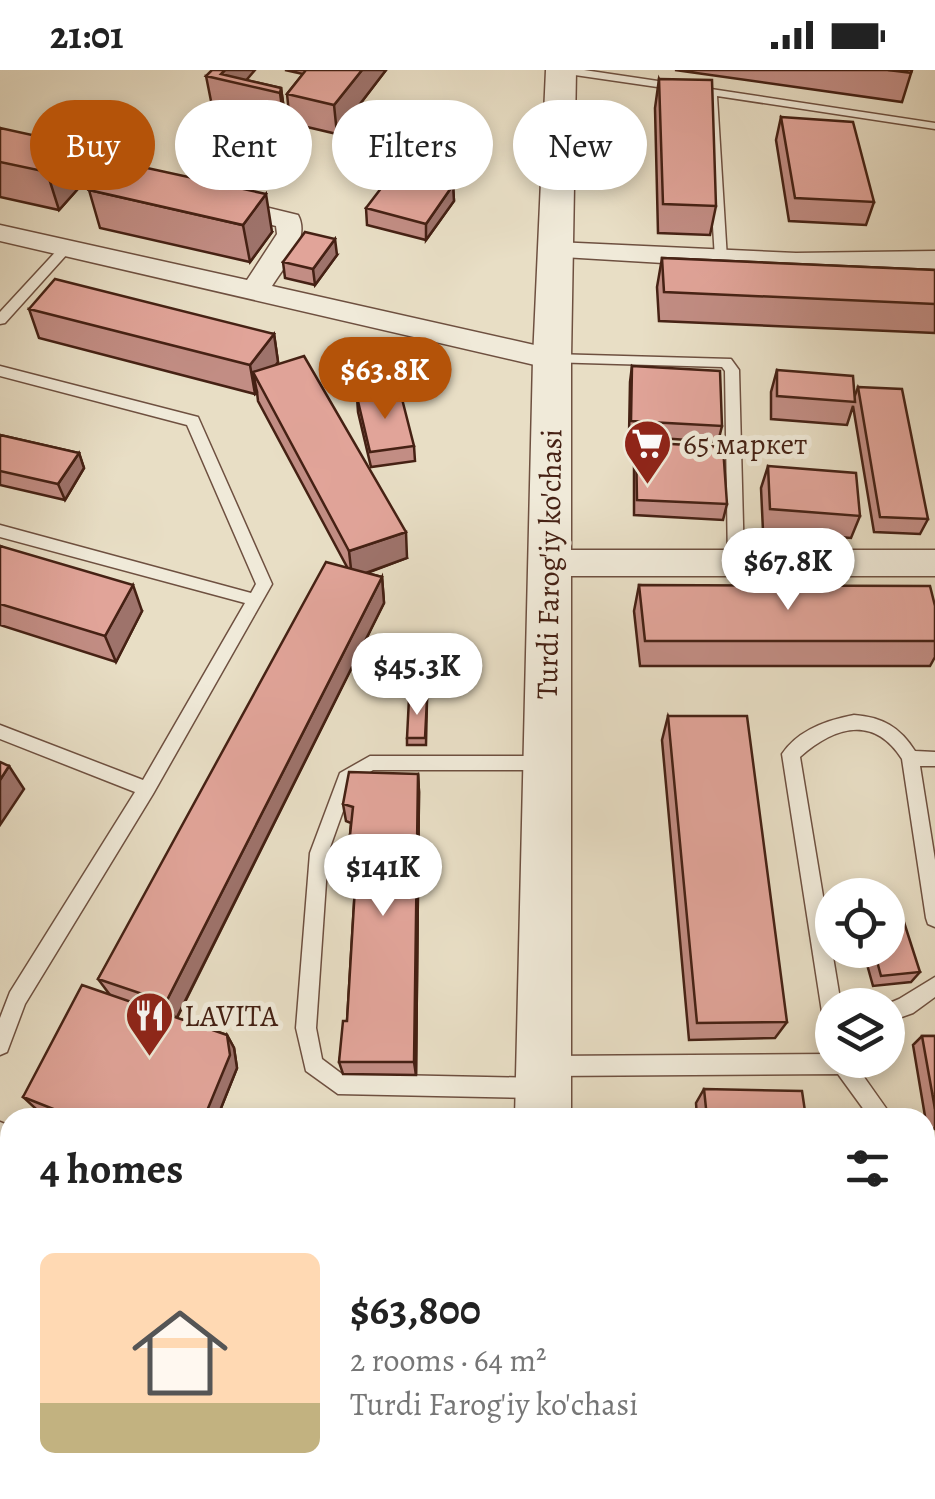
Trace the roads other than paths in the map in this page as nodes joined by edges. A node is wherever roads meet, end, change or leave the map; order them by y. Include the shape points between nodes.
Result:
1 (561, 70) edge
2 (711, 92) junction
3 (935, 126) edge
4 (0, 151) edge
5 (0, 233) edge
6 (65, 249) junction
7 (556, 250) junction
8 (721, 258) junction
9 (935, 260) edge
10 (254, 292) junction
11 (0, 320) edge
12 (552, 359) junction
13 (0, 371) edge
14 (0, 531) edge
15 (736, 562) junction
16 (549, 563) junction
17 (935, 563) edge
18 (254, 600) junction
19 (0, 732) edge
20 (910, 758) junction
21 (935, 759) edge
22 (546, 762) junction
23 (147, 789) junction
24 (935, 918) edge
25 (935, 986) edge
26 (828, 988) edge
27 (9, 995) edge
28 (905, 1006) edge
29 (0, 1046) edge
30 (815, 1065) edge
31 (853, 1078) edge
32 (543, 1091) edge
33 (876, 1108) edge

1 - 2 lane
1 - 7 street, Turdi Farog'iy ko'chasi
2 - 3 lane
2 - 8 lane
4 - 10 street via 289,221 290,234
5 - 6 street
6 - 10 street
6 - 11 lane
7 - 8 street
7 - 12 street, Turdi Farog'iy ko'chasi
8 - 9 street
10 - 12 street
12 - 15 lane via 726,362 732,370
12 - 16 street, Turdi Farog'iy ko'chasi
13 - 18 lane via 192,421 264,584
14 - 18 lane
15 - 16 street
15 - 17 street
16 - 22 street, Turdi Farog'iy ko'chasi
18 - 23 lane
19 - 23 lane
20 - 21 lane
20 - 24 lane
20 - 26 lane via 901,739 860,722 810,735 792,754
22 - 32 street, Turdi Farog'iy ko'chasi
22 - 32 lane via 370,763 346,778 319,853 306,1028 313,1064 338,1084
23 - 27 lane
25 - 28 lane
27 - 29 lane
30 - 32 lane
31 - 33 lane

